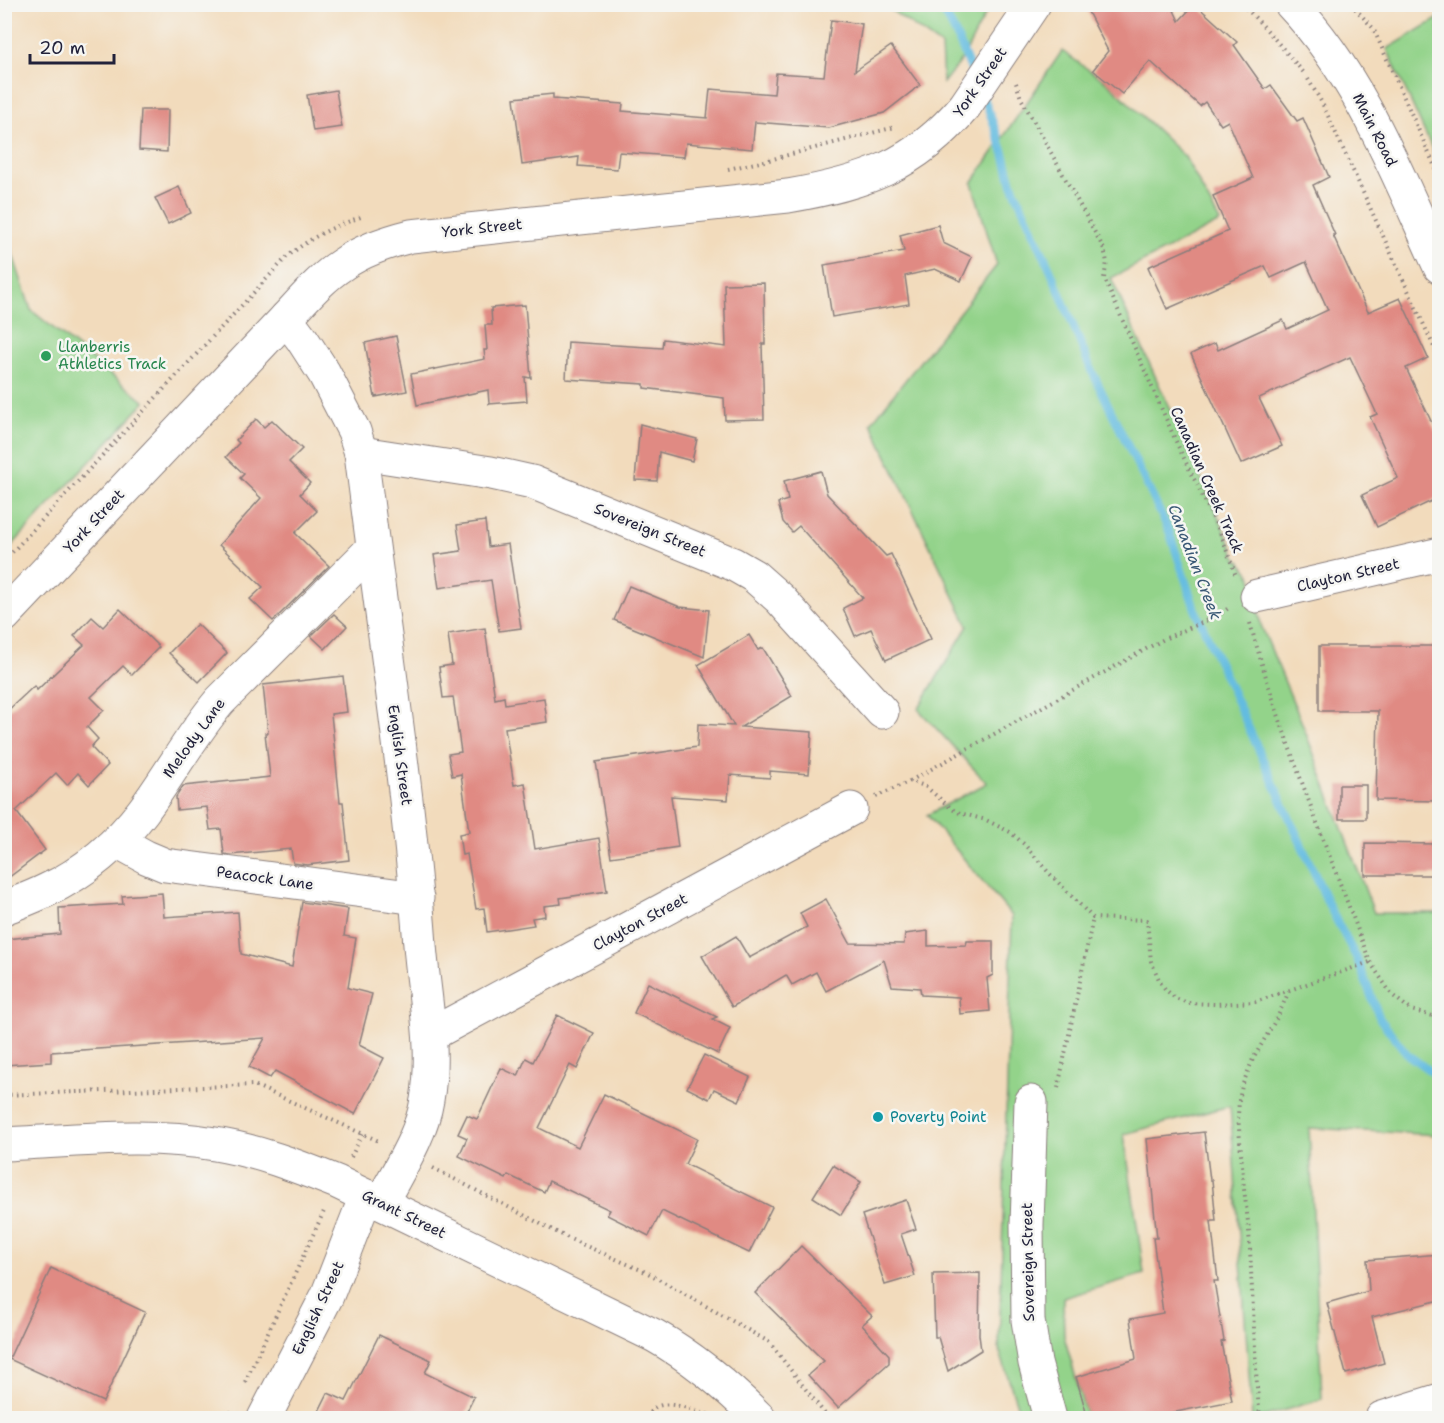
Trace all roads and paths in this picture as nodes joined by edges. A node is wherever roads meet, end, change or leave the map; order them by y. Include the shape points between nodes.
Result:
1 (1034, 4) edge
2 (1242, 4) edge
3 (1291, 4) edge
4 (1351, 4) edge
5 (998, 57) junction
6 (903, 121) dead end
7 (723, 170) dead end
8 (1440, 178) edge
9 (370, 214) dead end
10 (1440, 267) edge
11 (286, 318) junction
12 (1440, 360) edge
13 (361, 453) junction
14 (372, 549) junction
15 (1440, 554) edge
16 (4, 561) edge
17 (1247, 598) junction
18 (1219, 615) dead end
19 (4, 616) edge
20 (882, 712) dead end
21 (910, 781) junction
22 (851, 809) joint
23 (117, 842) junction
24 (417, 898) junction
25 (4, 908) edge
26 (1093, 918) junction
27 (1369, 962) junction
28 (1289, 990) junction
29 (1440, 1018) edge
30 (430, 1035) junction
31 (4, 1095) edge
32 (1044, 1097) joint
33 (363, 1133) junction
34 (4, 1144) edge
35 (406, 1154) junction
36 (338, 1182) junction
37 (373, 1199) junction
38 (243, 1386) dead end
39 (1440, 1401) edge
40 (234, 1408) dead end
41 (650, 1412) dead end
42 (267, 1418) edge
43 (229, 1419) edge
44 (710, 1419) edge
45 (759, 1419) edge
46 (828, 1419) edge
47 (1050, 1419) edge
48 (1260, 1419) edge
49 (1382, 1419) edge

1 - 5 street, York Street
2 - 12 path via 1307,76 1322,102
3 - 10 street, Main Road via 1348,79 1395,168
4 - 8 path via 1373,28
5 - 11 street, York Street via 942,132 915,153 870,176 788,196 411,236 384,243 343,263
5 - 17 path, Canadian Creek Track via 1012,70 1021,98 1104,249 1104,278
6 - 7 path via 895,128
9 - 16 path via 308,240 285,259
11 - 13 street, English Street via 324,373
11 - 19 street, York Street
13 - 14 street, English Street
13 - 20 street, Sovereign Street via 532,482 733,564 780,599
14 - 23 street, Melody Lane via 220,701 144,811
14 - 24 street, English Street
15 - 17 street, Clayton Street
17 - 27 path, Canadian Creek Track via 1260,660 1285,735
18 - 21 path via 1164,639
21 - 22 path
21 - 26 path via 925,786 952,809 1010,832
22 - 30 street, Clayton Street
23 - 24 street, Peacock Lane via 165,865
23 - 25 street, Melody Lane via 50,889
24 - 30 street, English Street
26 - 28 path via 1147,920 1156,973 1166,990 1188,1003 1255,1002
26 - 32 path
27 - 28 path
27 - 29 path, Canadian Creek Track via 1392,995 1411,1010
28 - 48 path via 1246,1074 1239,1100
30 - 35 street, English Street via 427,1099 420,1126
31 - 33 path via 254,1084
32 - 47 street, Sovereign Street via 1027,1225 1028,1320
33 - 35 path
33 - 36 path
34 - 36 street, Grant Street via 127,1138 214,1143 283,1160
35 - 37 street, English Street
35 - 46 path via 570,1239 648,1273 769,1342
36 - 37 street, Grant Street
36 - 38 path
37 - 42 street, English Street
37 - 45 street, Grant Street via 655,1336 713,1376
39 - 49 street
40 - 43 path
41 - 44 path via 659,1404 669,1404 707,1414

